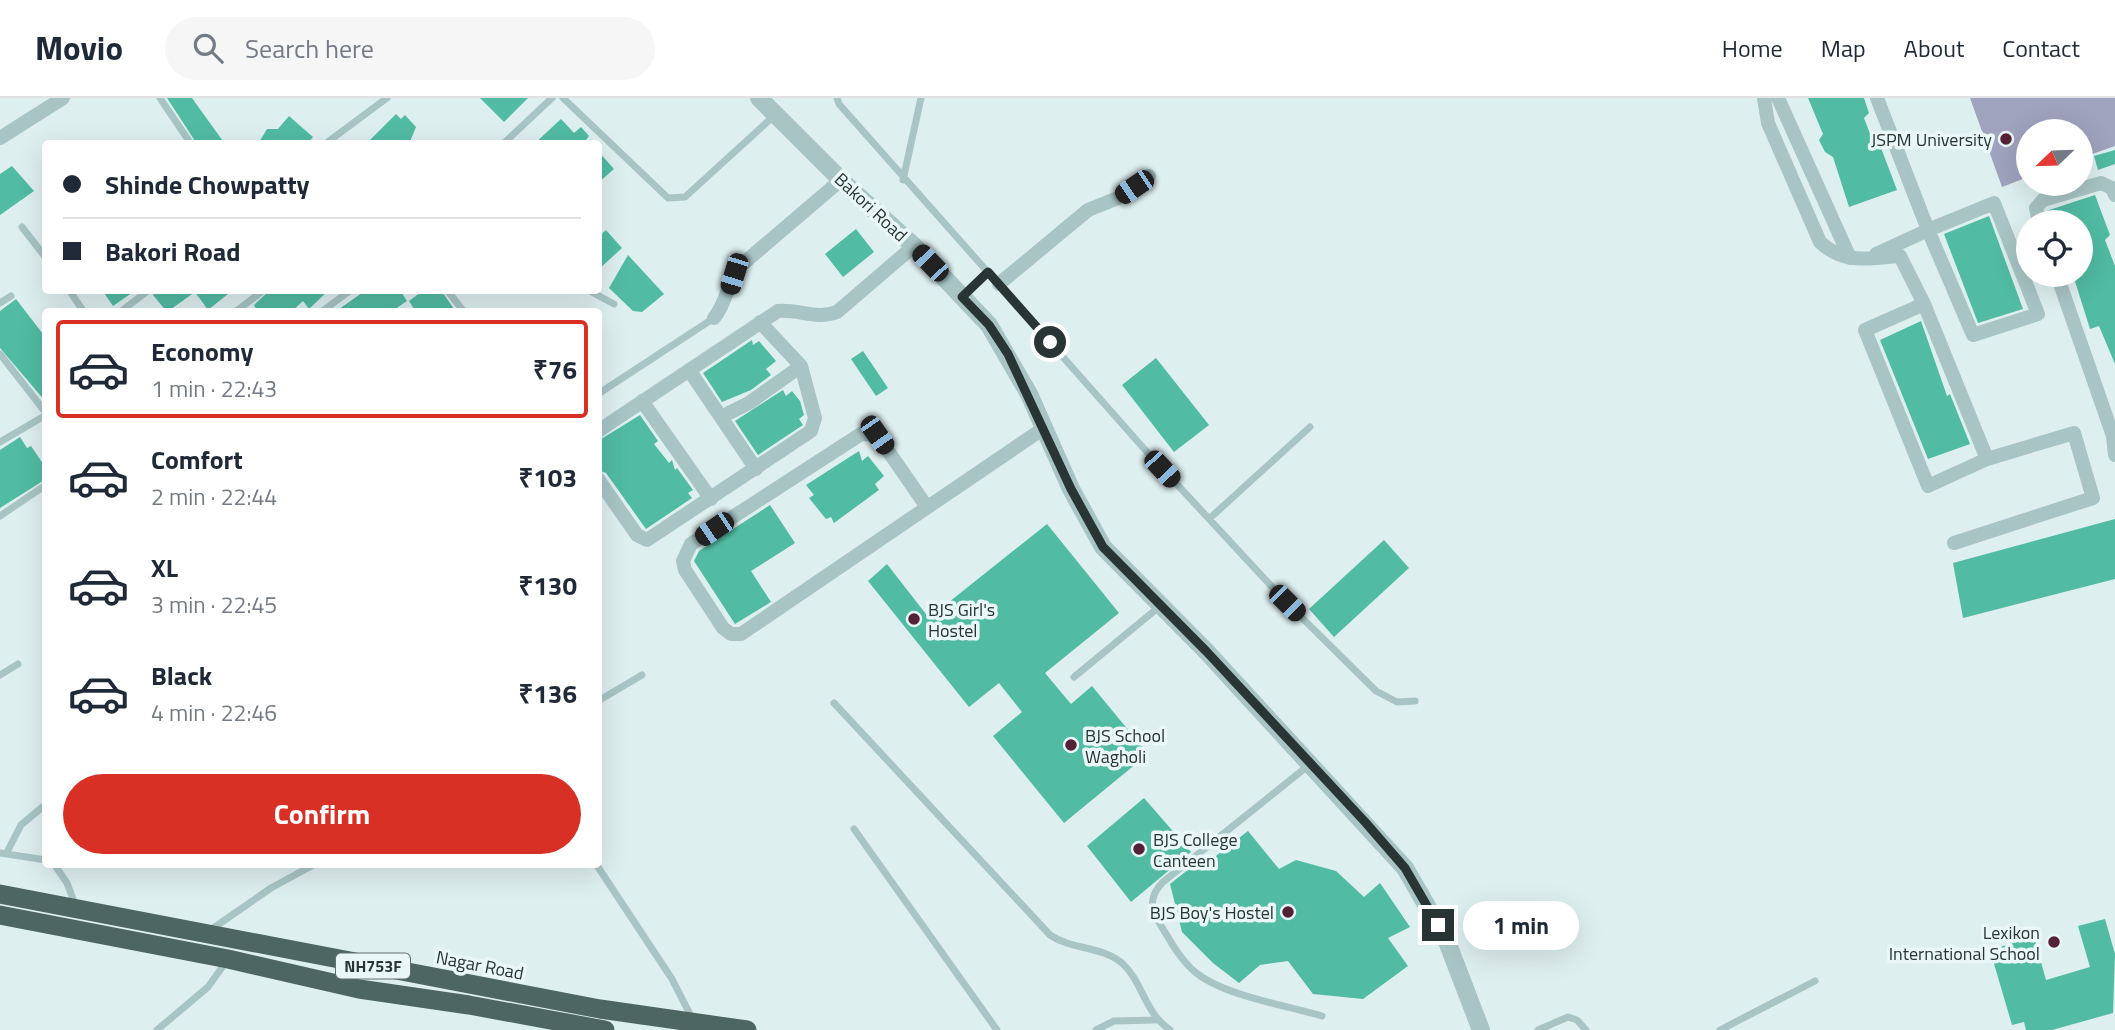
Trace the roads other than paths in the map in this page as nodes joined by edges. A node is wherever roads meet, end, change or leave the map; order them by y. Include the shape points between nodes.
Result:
1 (63, 98) edge
2 (160, 98) edge
3 (387, 98) edge
4 (552, 98) edge
5 (563, 98) edge
6 (759, 98) edge
7 (837, 98) edge
8 (921, 98) edge
9 (1764, 98) edge
10 (1779, 98) edge
11 (1877, 98) edge
12 (776, 114) junction
13 (0, 138) edge
14 (188, 140) edge
15 (330, 140) edge
16 (507, 140) edge
17 (1149, 176) dead end
18 (841, 180) junction
19 (903, 180) junction
20 (2115, 195) edge
21 (2036, 210) edge
22 (22, 227) dead end
23 (1928, 230) junction
24 (914, 246) junction
25 (42, 253) edge
26 (1850, 258) junction
27 (1869, 258) junction
28 (988, 272) junction
29 (999, 284) junction
30 (2061, 287) edge
31 (144, 294) edge
32 (259, 294) edge
33 (346, 294) edge
34 (450, 294) edge
35 (595, 294) edge
36 (11, 296) dead end
37 (962, 297) junction
38 (0, 303) edge
39 (614, 304) dead end
40 (1924, 304) junction
41 (125, 308) edge
42 (240, 308) edge
43 (326, 308) edge
44 (461, 308) edge
45 (714, 318) joint
46 (760, 322) junction
47 (0, 354) edge
48 (801, 366) junction
49 (689, 370) junction
50 (602, 391) edge
51 (642, 401) junction
52 (42, 409) edge
53 (42, 416) edge
54 (721, 417) junction
55 (1310, 427) dead end
56 (602, 428) edge
57 (1044, 428) junction
58 (0, 442) edge
59 (2115, 455) edge
60 (1987, 458) junction
61 (756, 469) junction
62 (602, 485) edge
63 (42, 488) edge
64 (711, 499) junction
65 (927, 507) junction
66 (0, 516) edge
67 (1209, 519) junction
68 (1955, 543) dead end
69 (1160, 606) junction
70 (18, 664) dead end
71 (0, 675) edge
72 (642, 676) dead end
73 (1073, 677) dead end
74 (602, 699) edge
75 (1415, 701) dead end
76 (834, 703) dead end
77 (1309, 765) junction
78 (42, 807) edge
79 (853, 829) dead end
80 (4, 852) edge
81 (42, 859) edge
82 (57, 868) edge
83 (307, 868) edge
84 (599, 868) edge
85 (0, 894) edge
86 (76, 908) junction
87 (0, 915) edge
88 (206, 933) junction
89 (228, 958) junction
90 (1815, 981) dead end
91 (1322, 1016) dead end
92 (1156, 1020) junction
93 (695, 1024) junction
94 (157, 1030) edge
95 (605, 1030) edge
96 (747, 1030) edge
97 (998, 1030) edge
98 (1097, 1030) edge
99 (1170, 1030) edge
100 (1481, 1030) edge
101 (1538, 1030) edge
102 (1586, 1030) edge
103 (1720, 1030) edge

1 - 13 street
2 - 14 lane
3 - 15 lane
4 - 16 lane
5 - 12 lane via 675,200 685,197
6 - 12 street, Bakori Road
7 - 19 lane
8 - 19 lane
9 - 26 street via 1768,123 1820,242 1833,254
10 - 26 street
11 - 23 street
12 - 18 street, Bakori Road
17 - 29 street via 1118,198 1088,210
18 - 24 street, Bakori Road
18 - 45 street via 739,267
19 - 28 lane
20 - 21 street via 2101,183 2043,200
22 - 25 lane
23 - 23 street via 1973,335 2038,314 1994,203
23 - 27 street
24 - 37 street, Bakori Road
24 - 46 street via 837,312 826,317 792,309
26 - 27 street
27 - 40 street via 1900,256
28 - 29 lane
28 - 37 lane
29 - 67 lane
30 - 59 street via 2113,436
31 - 41 lane
32 - 42 lane
33 - 43 lane
34 - 44 lane
35 - 39 lane
36 - 38 lane
37 - 57 street, Bakori Road via 1008,354
40 - 60 street
40 - 60 street via 1865,330 1928,486
45 - 50 lane
46 - 48 street
46 - 49 street
47 - 52 lane
48 - 54 street
48 - 61 street via 815,425
49 - 51 street
49 - 54 street
51 - 56 street
51 - 64 street
53 - 58 lane
54 - 61 street
55 - 67 lane
57 - 65 street
57 - 69 street, Bakori Road via 1103,547
60 - 68 street via 2074,433 2093,498
61 - 64 street
62 - 64 street via 642,540 654,538
63 - 66 lane
65 - 65 street via 741,634 723,628 685,570 685,552 691,544 861,434 877,435
67 - 75 lane via 1376,691 1397,702
69 - 73 lane
69 - 77 street, Bakori Road
70 - 71 lane
72 - 74 lane
76 - 92 lane via 1050,935 1062,943 1104,953 1124,965
77 - 91 lane via 1163,882 1153,892 1151,903 1153,914 1183,961 1196,973 1225,987
77 - 100 street, Bakori Road via 1405,868 1446,939
78 - 80 lane via 21,825
79 - 97 lane
80 - 81 lane
82 - 86 lane
83 - 88 lane via 271,887
84 - 93 lane via 672,979
85 - 86 highway, Nagar Road / NH753F
86 - 88 highway, Nagar Road / NH753F
87 - 89 highway, NH753F
88 - 93 highway, Nagar Road / NH753F
89 - 94 lane via 208,987
89 - 95 highway, NH753F via 359,989
90 - 103 lane
92 - 98 lane via 1114,1021
92 - 99 lane
93 - 96 highway, Nagar Road / NH753F
101 - 102 lane via 1568,1017

